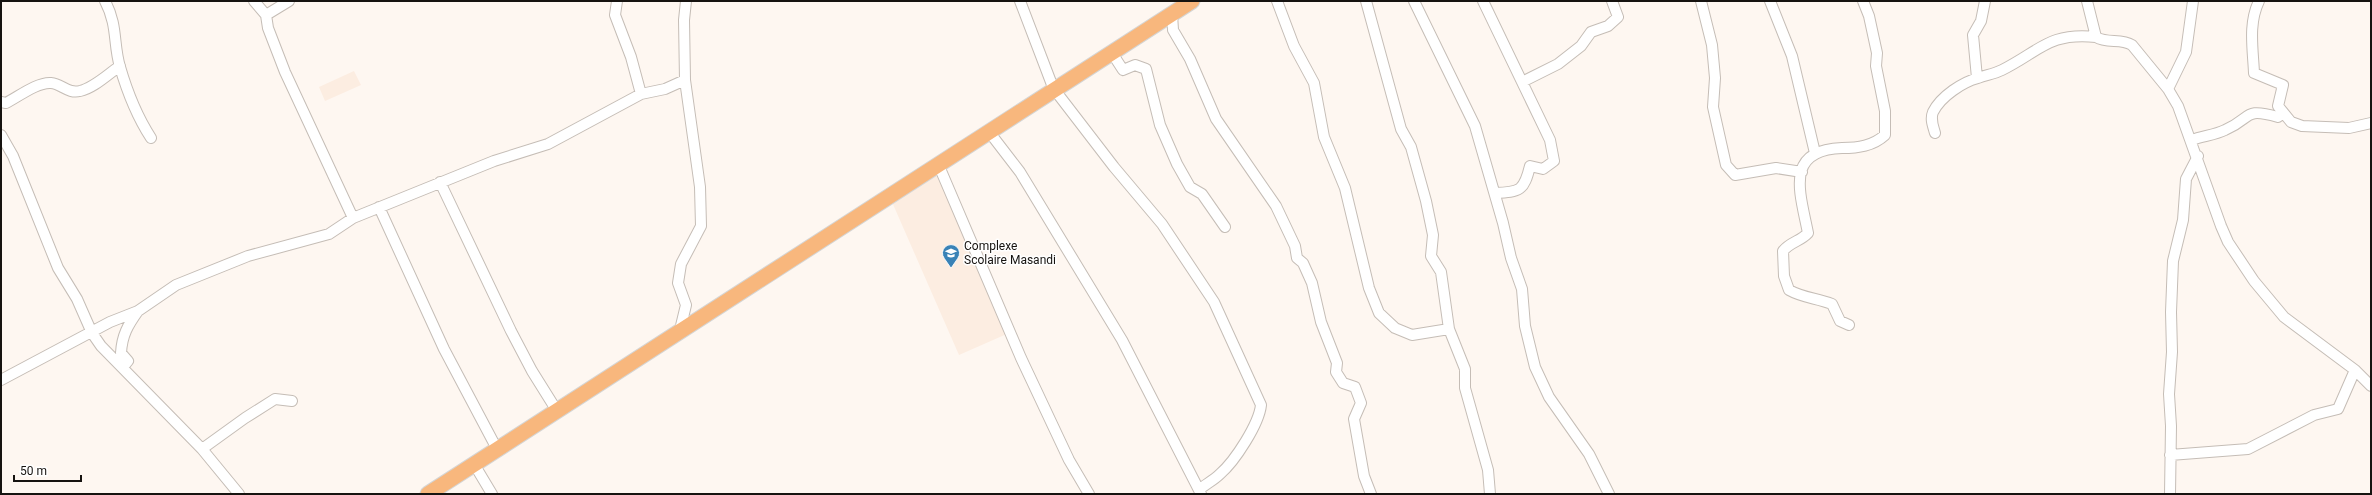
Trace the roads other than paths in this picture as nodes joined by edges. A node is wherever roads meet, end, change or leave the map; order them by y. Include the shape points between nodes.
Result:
1 (105, 1) edge
2 (254, 1) edge
3 (289, 1) edge
4 (617, 1) edge
5 (686, 1) edge
6 (1020, 1) edge
7 (1192, 1) edge
8 (1277, 1) edge
9 (1366, 1) edge
10 (1414, 1) edge
11 (1612, 1) edge
12 (1702, 1) edge
13 (1863, 1) edge
14 (1985, 1) edge
15 (2087, 1) edge
16 (2193, 1) edge
17 (2259, 1) edge
18 (1486, 2) edge
19 (1774, 2) edge
20 (1172, 14) junction
21 (266, 15) junction
22 (1155, 25) junction
23 (1173, 30) junction
24 (2096, 37) junction
25 (1112, 53) junction
26 (120, 66) junction
27 (1977, 78) junction
28 (685, 80) junction
29 (1524, 81) junction
30 (2168, 89) junction
31 (1054, 90) junction
32 (641, 94) junction
33 (3, 104) edge
34 (2283, 112) junction
35 (2371, 123) edge
36 (990, 133) junction
37 (1935, 133) dead end
38 (1, 135) edge
39 (151, 138) dead end
40 (2192, 140) junction
41 (1815, 153) junction
42 (2198, 156) junction
43 (938, 166) junction
44 (1802, 172) junction
45 (440, 182) junction
46 (1495, 193) junction
47 (379, 206) junction
48 (352, 218) junction
49 (1225, 227) dead end
50 (138, 311) junction
51 (1849, 325) dead end
52 (1449, 329) junction
53 (680, 330) junction
54 (92, 333) junction
55 (123, 367) junction
56 (2356, 370) junction
57 (1, 380) edge
58 (2371, 386) edge
59 (292, 401) dead end
60 (557, 411) junction
61 (202, 449) junction
62 (497, 449) junction
63 (2170, 455) junction
64 (474, 464) junction
65 (1201, 492) edge
66 (239, 494) edge
67 (428, 494) edge
68 (492, 494) edge
69 (1089, 494) edge
70 (1371, 494) edge
71 (1490, 494) edge
72 (1609, 494) edge
73 (2170, 494) edge

1 - 26 street via 113,17
2 - 21 street
3 - 21 street
4 - 32 street via 615,15 632,57
5 - 28 street
6 - 31 street
7 - 20 highway
8 - 52 street via 1294,46 1314,83 1324,137 1345,188 1369,288 1379,313 1395,328 1412,335
9 - 52 street via 1401,129 1411,148 1426,201 1433,235 1431,256 1441,272
10 - 46 street via 1475,126
11 - 29 street via 1618,17 1608,26 1591,32 1581,46 1558,64
12 - 44 street via 1712,45 1715,78 1713,107 1726,165 1735,175 1776,168
13 - 41 street via 1877,53 1876,66 1886,124 1885,135 1876,143 1827,149
14 - 27 street via 1981,21 1973,35
15 - 24 street
16 - 30 street via 2186,52
17 - 34 street via 2251,27 2254,73 2283,85 2278,106
18 - 29 street
19 - 41 street via 1792,56
20 - 22 highway
20 - 23 street
21 - 48 street via 268,28 285,72
22 - 23 street
22 - 25 highway
23 - 70 street via 1190,59 1216,119 1276,206 1295,246 1297,258 1303,263 1312,283 1321,322 1337,363 1336,372 1343,383 1355,387 1362,403 1354,420 1364,476
24 - 27 street via 2078,35 2050,40 2001,71
24 - 30 street via 2132,45
25 - 31 highway
25 - 49 street via 1123,70 1135,65 1146,69 1160,125 1177,164 1190,187 1202,194
26 - 33 street via 80,91 70,92 58,84 42,84
26 - 39 street via 143,126
27 - 37 street via 1957,88 1933,112
28 - 32 street
28 - 53 street via 700,187 701,226 681,264 678,283 686,306
29 - 46 street via 1544,132 1550,140 1554,161 1543,169 1530,166 1526,184 1521,189
30 - 40 street
31 - 36 highway
31 - 65 street via 1162,224 1214,302 1261,404 1254,426 1234,457 1221,474
32 - 45 street via 548,144
34 - 35 street via 2291,122 2302,126 2349,128
34 - 40 street via 2278,116 2252,113 2224,130
36 - 43 highway
36 - 65 street via 1020,172 1122,340
38 - 54 street via 13,156 58,268 77,299
40 - 42 street
41 - 44 street via 1807,158
42 - 56 street via 2228,242 2254,281 2284,317
42 - 63 street via 2186,179 2183,220 2173,261 2172,352 2168,394
43 - 53 highway
43 - 69 street via 1020,358 1069,460
44 - 51 street via 1801,193 1808,233 1803,239 1789,244 1783,251 1784,276 1788,290 1803,298 1832,304 1840,321
45 - 47 street
45 - 60 street via 489,289 532,371
46 - 72 street via 1511,258 1522,289 1525,326 1535,367 1549,397 1589,454
47 - 48 street
47 - 62 street via 444,349
48 - 50 street via 329,234 248,256 164,291
50 - 54 street via 110,322
50 - 55 street via 126,328 122,341 121,353 128,360
52 - 71 street via 1465,369 1465,388 1488,470
53 - 60 highway
54 - 55 street via 101,346
54 - 57 street
55 - 61 street
56 - 58 street
56 - 63 street via 2338,409 2314,415 2248,449
59 - 61 street via 275,400 255,410
60 - 62 highway
61 - 66 street
62 - 64 highway
63 - 73 street
64 - 67 highway
64 - 68 street

